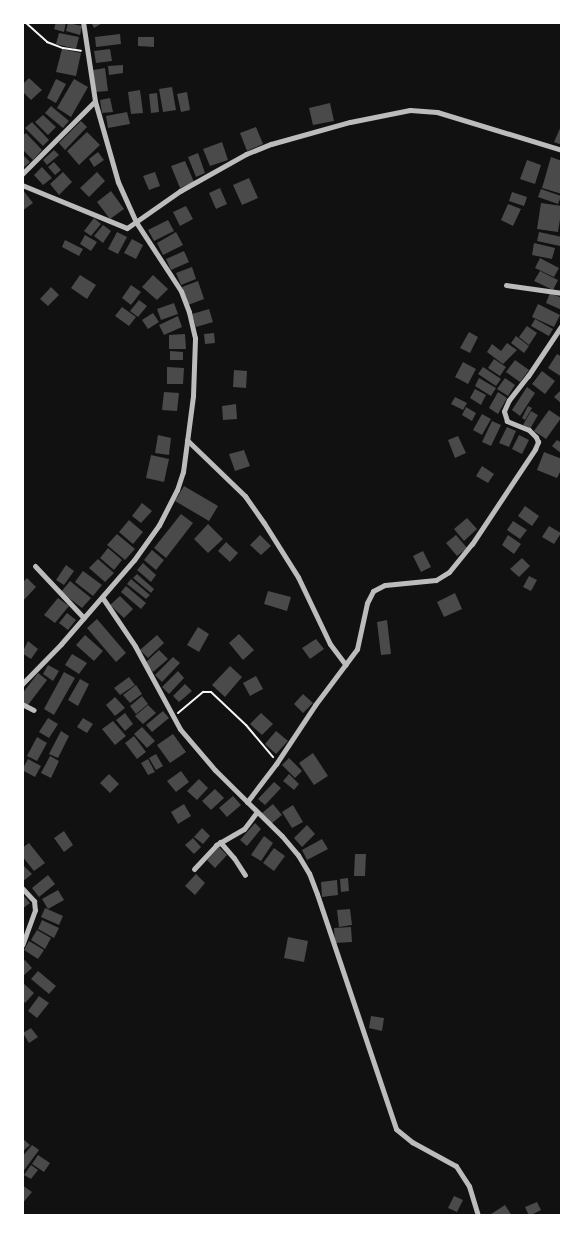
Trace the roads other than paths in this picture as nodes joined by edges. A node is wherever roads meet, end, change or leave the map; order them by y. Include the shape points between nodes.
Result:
1 (83, 22) edge
2 (95, 101) junction
3 (562, 150) edge
4 (22, 174) edge
5 (22, 186) edge
6 (136, 222) junction
7 (506, 285) dead end
8 (562, 293) edge
9 (562, 325) edge
10 (187, 440) junction
11 (35, 566) dead end
12 (102, 597) junction
13 (84, 618) junction
14 (346, 665) junction
15 (22, 684) edge
16 (22, 704) edge
17 (34, 710) dead end
18 (247, 802) junction
19 (257, 812) junction
20 (220, 842) junction
21 (194, 868) dead end
22 (245, 874) dead end
23 (22, 888) edge
24 (22, 945) edge
25 (478, 1216) edge

1 - 2 street
2 - 4 street
2 - 6 street via 114,169
3 - 6 street via 437,112 400,111 286,138 262,147 180,191
5 - 6 street via 127,228
6 - 10 street via 181,291 192,321 194,370
7 - 8 street
9 - 14 street via 504,411 507,421 529,430 536,437 536,449 450,572 436,580 384,585 373,591 367,603 360,642
10 - 12 street via 180,481 165,514 146,546
10 - 14 street via 246,496 298,576 330,644
11 - 13 street
12 - 13 street
12 - 18 street via 135,646 173,717 194,747
13 - 15 street
14 - 18 street
16 - 17 street
18 - 19 street
19 - 20 street via 244,829
19 - 25 street via 292,846 309,873 396,1128 412,1142 456,1166 469,1186
20 - 21 street
20 - 22 street
23 - 24 street via 34,901 35,910

